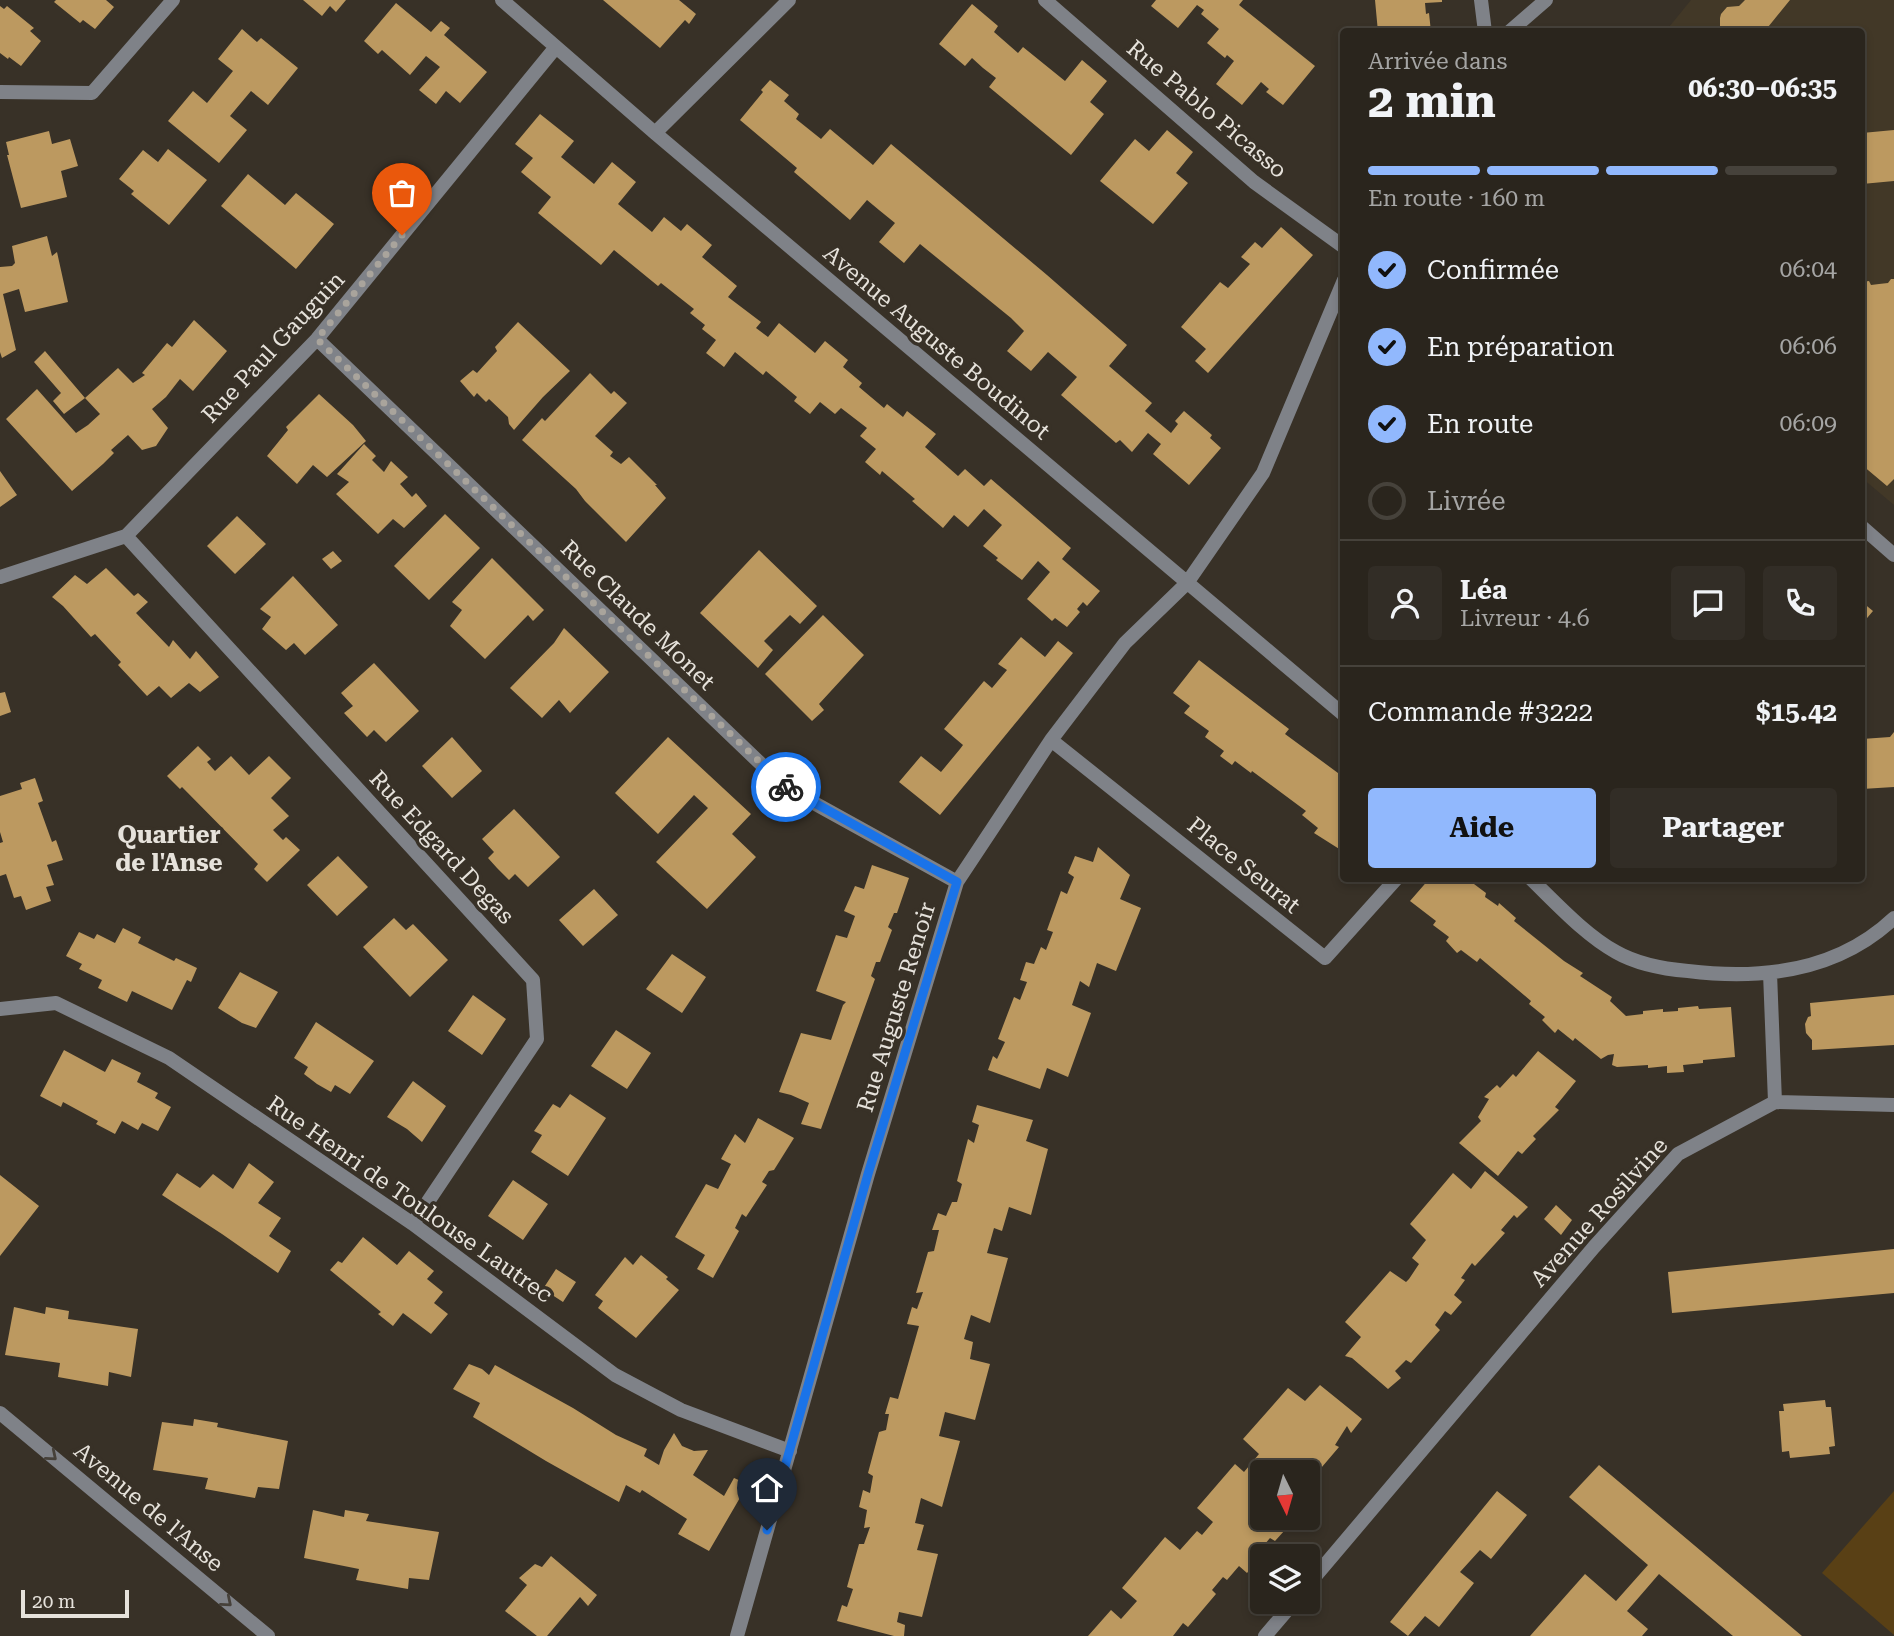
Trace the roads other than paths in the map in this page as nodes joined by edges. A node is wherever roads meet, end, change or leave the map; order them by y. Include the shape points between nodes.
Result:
1 (173, 0) edge
2 (502, 0) edge
3 (789, 0) edge
4 (1045, 0) edge
5 (1481, 0) edge
6 (1546, 0) edge
7 (1484, 28) edge
8 (1514, 28) edge
9 (556, 47) junction
10 (0, 92) edge
11 (655, 133) junction
12 (1340, 244) edge
13 (1340, 289) edge
14 (317, 339) junction
15 (1865, 530) edge
16 (126, 536) junction
17 (1894, 555) edge
18 (0, 577) edge
19 (1187, 583) junction
20 (1340, 712) edge
21 (1051, 740) junction
22 (957, 882) junction
23 (1393, 882) edge
24 (1534, 882) edge
25 (1894, 918) edge
26 (1770, 974) junction
27 (0, 1009) edge
28 (1776, 1101) junction
29 (1894, 1105) edge
30 (412, 1224) junction
31 (0, 1413) edge
32 (790, 1451) junction
33 (1320, 1571) edge
34 (1283, 1614) edge
35 (268, 1636) edge
36 (737, 1636) edge
37 (1265, 1636) edge

1 - 10 street via 92,93
2 - 9 street, Avenue Auguste Boudinot
3 - 11 street
4 - 12 street, Rue Pablo Picasso via 1254,182
5 - 7 street
6 - 8 street
9 - 11 street, Avenue Auguste Boudinot
9 - 14 street, Rue Paul Gauguin
11 - 19 street, Avenue Auguste Boudinot
13 - 19 street, Rue Auguste Renoir via 1263,472
14 - 16 street, Rue Paul Gauguin
14 - 22 street, Rue Claude Monet via 785,787
15 - 17 street
16 - 18 street, Rue Paul Gauguin
16 - 30 street, Rue Edgard Degas via 533,980 537,1039
19 - 20 street, Avenue Auguste Boudinot
19 - 21 street, Rue Auguste Renoir via 1125,643
21 - 22 street, Rue Auguste Renoir
21 - 23 street, Place Seurat via 1325,958
22 - 32 street, Rue Auguste Renoir
24 - 26 street via 1599,941 1634,960 1713,974
25 - 26 street via 1862,943 1832,957
26 - 28 street
27 - 30 street, Rue Henri de Toulouse Lautrec via 56,1003 169,1058
28 - 29 street
28 - 33 street, Avenue Rosilvine via 1678,1154
30 - 32 street, Rue Henri de Toulouse Lautrec via 615,1375 681,1410
31 -> 35 street, Avenue de l'Anse
32 - 36 street, Rue Auguste Renoir
34 - 37 street

